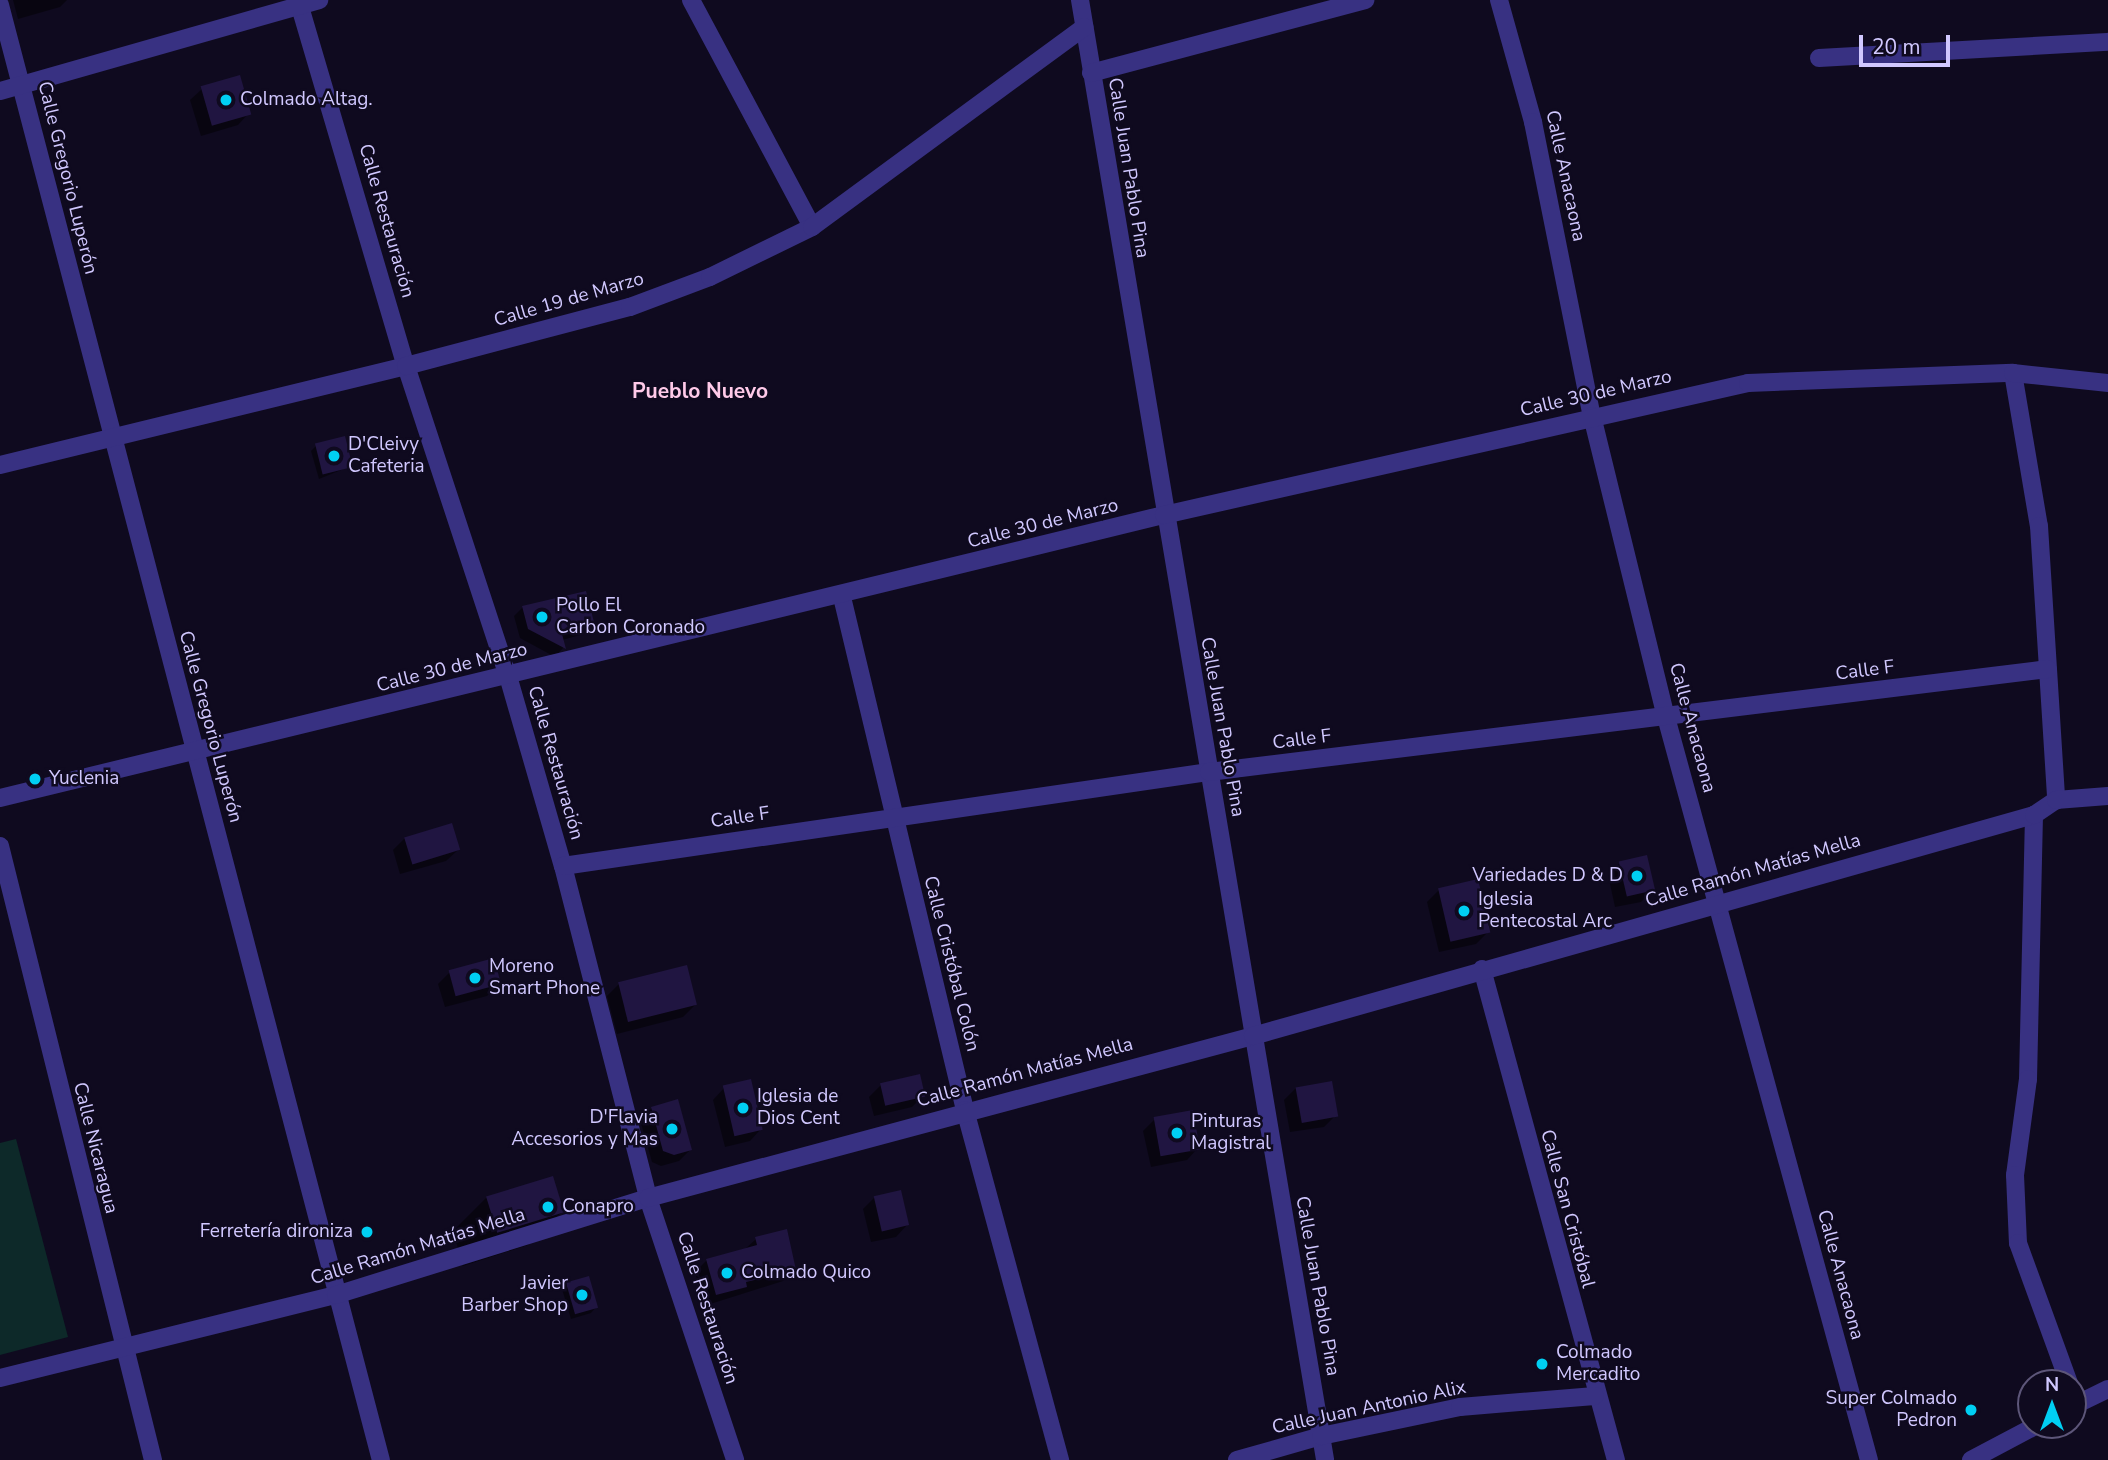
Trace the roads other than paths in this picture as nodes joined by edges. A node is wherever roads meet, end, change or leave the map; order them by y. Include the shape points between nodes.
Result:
1 (319, 0) edge
2 (691, 0) edge
3 (1080, 0) edge
4 (1364, 0) edge
5 (1499, 0) edge
6 (299, 3) edge
7 (0, 5) edge
8 (1084, 27) junction
9 (2108, 42) edge
10 (1819, 58) dead end
11 (1091, 73) junction
12 (22, 86) junction
13 (0, 91) edge
14 (811, 227) junction
15 (407, 366) junction
16 (2013, 373) junction
17 (2108, 383) edge
18 (1592, 416) junction
19 (111, 434) junction
20 (0, 464) edge
21 (1164, 515) junction
22 (842, 597) junction
23 (2048, 669) junction
24 (508, 676) junction
25 (1666, 717) junction
26 (194, 753) junction
27 (1209, 772) junction
28 (2108, 796) edge
29 (0, 798) edge
30 (2056, 800) junction
31 (2034, 815) junction
32 (894, 817) junction
33 (0, 846) edge
34 (563, 866) junction
35 (1717, 902) junction
36 (1482, 969) junction
37 (1254, 1036) junction
38 (965, 1110) junction
39 (648, 1198) junction
40 (336, 1295) junction
41 (124, 1350) junction
42 (2064, 1369) edge
43 (0, 1378) edge
44 (2108, 1389) edge
45 (1595, 1396) junction
46 (2087, 1397) edge
47 (1321, 1436) junction
48 (2017, 1436) edge
49 (153, 1460) edge
50 (381, 1460) edge
51 (735, 1460) edge
52 (1060, 1460) edge
53 (1237, 1460) edge
54 (1325, 1460) edge
55 (1616, 1460) edge
56 (1869, 1460) edge
57 (1971, 1460) edge

1 - 6 street
2 - 14 street
3 - 8 street, Calle Juan Pablo Pina
4 - 11 street
5 - 18 street, Calle Anacaona via 1533,122
6 - 12 street
6 - 15 street, Calle Restauración
7 - 12 street, Calle Gregorio Luperón
8 - 11 street, Calle Juan Pablo Pina
8 - 14 street, Calle 19 de Marzo
9 - 10 street
11 - 21 street, Calle Juan Pablo Pina
12 - 13 street
12 - 19 street, Calle Gregorio Luperón
14 - 15 street, Calle 19 de Marzo via 710,276 630,307
15 - 19 street, Calle 19 de Marzo
15 - 24 street, Calle Restauración
16 - 17 street, Calle 30 de Marzo
16 - 18 street, Calle 30 de Marzo via 1748,383
16 - 23 street via 2039,526
18 - 21 street, Calle 30 de Marzo
18 - 25 street, Calle Anacaona
19 - 20 street, Calle 19 de Marzo
19 - 26 street, Calle Gregorio Luperón
21 - 22 street, Calle 30 de Marzo
21 - 27 street, Calle Juan Pablo Pina
22 - 24 street, Calle 30 de Marzo
22 - 32 street, Calle Cristóbal Colón
23 - 25 street, Calle F
23 - 30 street
24 - 26 street, Calle 30 de Marzo
24 - 34 street, Calle Restauración
25 - 27 street, Calle F
25 - 35 street, Calle Anacaona
26 - 29 street, Calle 30 de Marzo
26 - 40 street, Calle Gregorio Luperón
27 - 32 street, Calle F
27 - 37 street, Calle Juan Pablo Pina
28 - 30 street
30 - 31 street, Calle Ramón Matías Mella
31 - 35 street, Calle Ramón Matías Mella
31 - 42 street via 2028,1079 2015,1175 2018,1242
32 - 34 street, Calle F
32 - 38 street, Calle Cristóbal Colón
33 - 41 street, Calle Nicaragua
34 - 39 street, Calle Restauración
35 - 36 street, Calle Ramón Matías Mella
35 - 56 street, Calle Anacaona
36 - 37 street, Calle Ramón Matías Mella
36 - 45 street, Calle San Cristóbal
37 - 38 street, Calle Ramón Matías Mella
37 - 47 street, Calle Juan Pablo Pina
38 - 39 street, Calle Ramón Matías Mella
38 - 52 street, Calle Cristóbal Colón
39 - 40 street, Calle Ramón Matías Mella
39 - 51 street, Calle Restauración
40 - 41 street, Calle Ramón Matías Mella
40 - 50 street, Calle Gregorio Luperón
41 - 43 street, Calle Ramón Matías Mella
41 - 49 street, Calle Nicaragua
44 - 46 street
45 - 47 street, Calle Juan Antonio Alix via 1460,1407
45 - 55 street, Calle San Cristóbal
47 - 53 street, Calle Juan Antonio Alix
47 - 54 street, Calle Juan Pablo Pina
48 - 57 street

